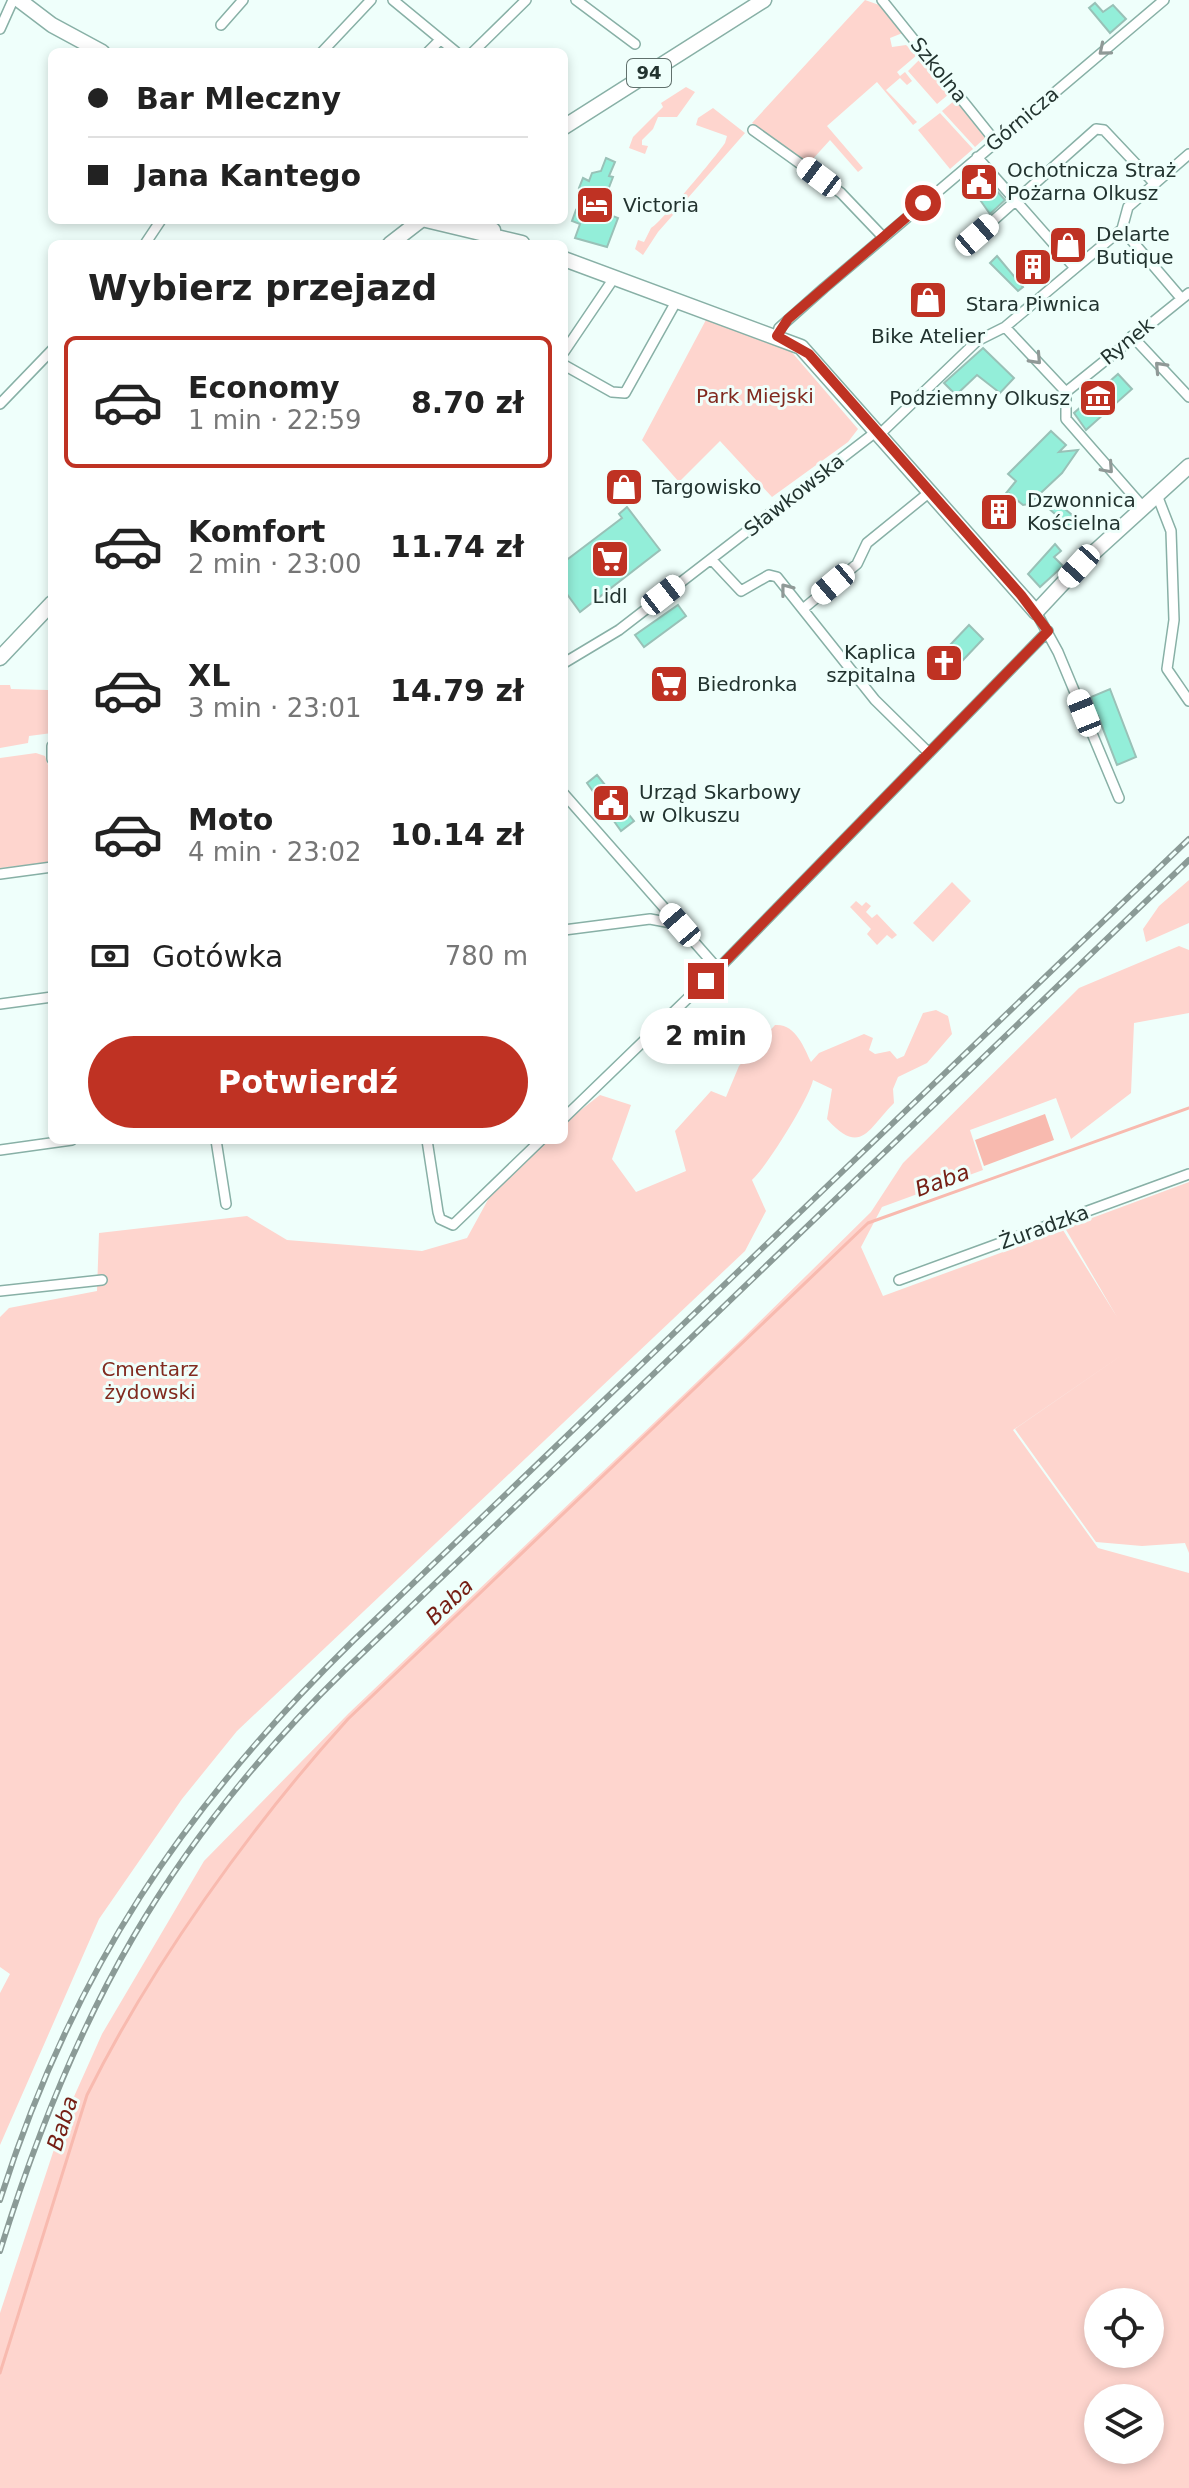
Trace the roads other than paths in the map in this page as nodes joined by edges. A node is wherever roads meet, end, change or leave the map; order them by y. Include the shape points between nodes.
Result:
1 (16, 0) edge
2 (243, 0) edge
3 (371, 0) edge
4 (393, 0) edge
5 (526, 0) edge
6 (576, 0) edge
7 (764, 0) edge
8 (882, 0) edge
9 (1164, 0) edge
10 (221, 25) dead end
11 (0, 29) edge
12 (440, 40) junction
13 (635, 44) dead end
14 (95, 48) edge
15 (326, 48) edge
16 (432, 48) edge
17 (451, 48) edge
18 (477, 48) edge
19 (568, 124) edge
20 (753, 130) dead end
21 (995, 141) junction
22 (1189, 154) edge
23 (977, 157) junction
24 (1154, 183) junction
25 (1016, 201) junction
26 (418, 224) edge
27 (441, 224) edge
28 (477, 224) edge
29 (1122, 229) junction
30 (977, 235) dead end
31 (883, 237) junction
32 (396, 240) edge
33 (511, 240) edge
34 (517, 240) edge
35 (568, 261) edge
36 (1075, 268) junction
37 (614, 278) junction
38 (1185, 295) edge
39 (677, 300) junction
40 (1005, 327) junction
41 (777, 336) junction
42 (1132, 336) junction
43 (568, 346) edge
44 (48, 354) edge
45 (568, 367) edge
46 (1066, 392) junction
47 (1189, 397) edge
48 (0, 404) edge
49 (879, 433) junction
50 (1189, 466) edge
51 (931, 491) junction
52 (1157, 495) junction
53 (1143, 507) junction
54 (711, 559) junction
55 (48, 607) edge
56 (803, 609) junction
57 (1036, 612) junction
58 (1048, 631) junction
59 (0, 658) edge
60 (568, 661) edge
61 (1189, 701) edge
62 (929, 753) junction
63 (1119, 798) dead end
64 (568, 799) edge
65 (48, 868) edge
66 (0, 874) edge
67 (680, 925) junction
68 (568, 929) edge
69 (718, 969) junction
70 (48, 998) edge
71 (0, 1004) edge
72 (568, 1114) edge
73 (48, 1143) edge
74 (217, 1144) edge
75 (428, 1144) edge
76 (537, 1144) edge
77 (0, 1150) edge
78 (1189, 1174) edge
79 (226, 1204) dead end
80 (102, 1280) dead end
81 (899, 1280) dead end
82 (0, 1291) edge

1 - 11 street
1 - 14 street
2 - 10 street
3 - 15 street
4 - 12 street
5 - 18 street
6 - 13 street
7 - 19 street, 94
8 - 21 street, Szkolna
9 -> 21 street, Górnicza
12 - 16 street
12 - 17 street
20 - 31 street via 841,193
21 - 23 street, Górnicza
22 - 24 street
23 - 25 street
23 - 31 street, Górnicza
24 - 25 street via 1104,130 1096,129
24 - 29 street via 1128,207
25 - 30 street
25 - 36 street
26 - 32 street
27 - 33 street
28 - 34 street
29 - 36 street
29 - 38 street, Rynek
31 - 41 street, Górnicza via 779,328
35 - 37 street
36 - 40 street
37 - 39 street
37 - 43 street
38 - 42 street, Rynek
39 - 41 street
39 - 45 street via 625,393 612,392
40 -> 46 street
40 - 49 street, Sławkowska via 977,341
41 - 49 street via 809,354
42 - 46 street, Rynek
47 -> 42 street
44 - 48 street
46 -> 53 street via 1066,419
49 - 51 street
49 - 54 street, Sławkowska
50 - 52 street
51 - 56 street via 867,543 857,564
51 - 57 street
52 - 53 street
52 - 61 street via 1171,531 1174,620 1167,669
53 - 57 street
56 -> 54 street via 777,577 769,575 741,591
54 - 60 street, Sławkowska via 619,630
55 - 59 street
56 - 62 street via 875,700
57 - 58 street
58 - 62 street
58 - 63 street
62 - 69 street
64 - 67 street
65 - 66 street
67 - 68 street via 650,919
67 - 69 street
69 - 72 street
70 - 71 street
73 - 77 street
74 - 79 street
75 - 76 street via 440,1219 453,1225
78 - 81 street, Żuradzka
80 - 82 street

